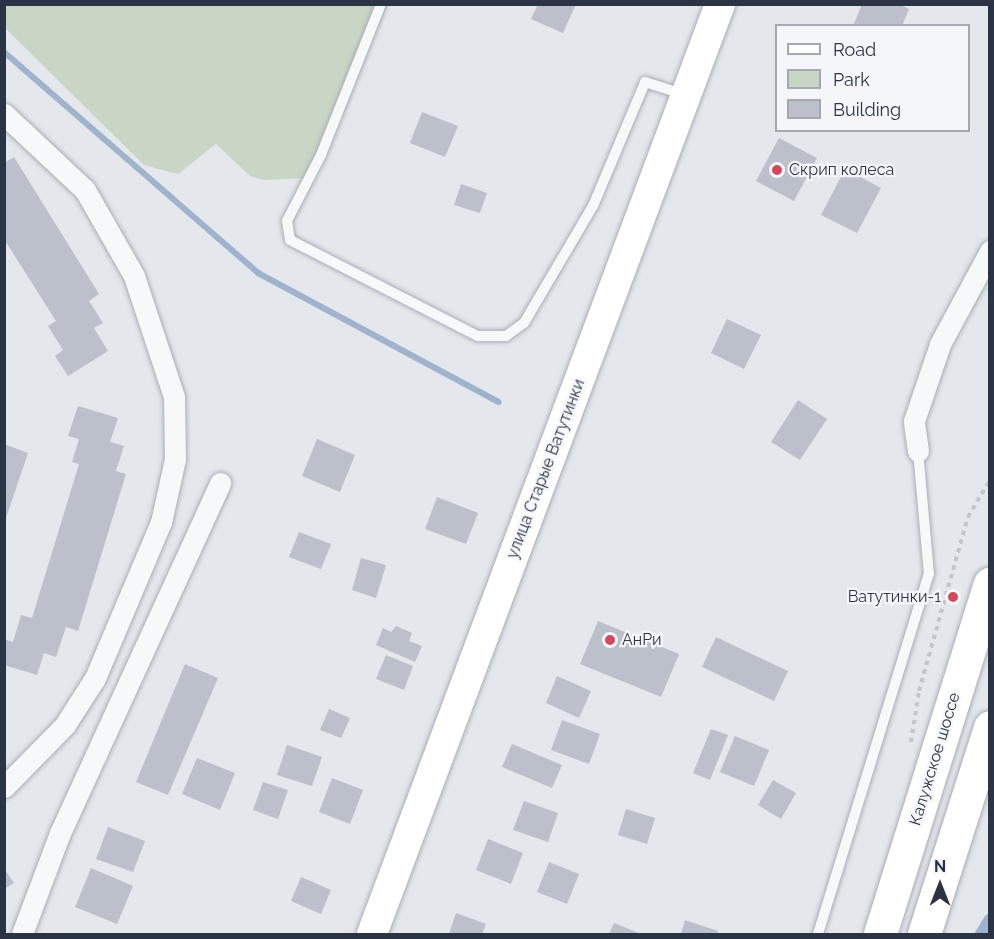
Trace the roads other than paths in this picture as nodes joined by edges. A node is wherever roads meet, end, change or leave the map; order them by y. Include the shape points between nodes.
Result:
1 (381, 4) edge
2 (720, 4) edge
3 (687, 94) junction
4 (4, 114) edge
5 (990, 251) edge
6 (918, 451) joint
7 (220, 483) dead end
8 (990, 584) edge
9 (990, 727) edge
10 (4, 787) edge
11 (22, 934) edge
12 (372, 934) edge
13 (818, 934) edge
14 (880, 934) edge
15 (924, 934) edge

1 - 3 lane via 321,155 286,221 290,240 478,336 506,336 524,323 593,206 645,82
2 - 3 main road, улица Старые Ватутинки
3 - 12 main road, улица Старые Ватутинки
4 - 10 street via 84,190 134,276 174,397 175,459 161,522 95,678 65,724
5 - 6 street via 940,345 914,421
6 - 13 lane via 929,574
7 - 11 street via 60,833
8 - 14 highway, Калужское шоссе
9 - 15 highway

